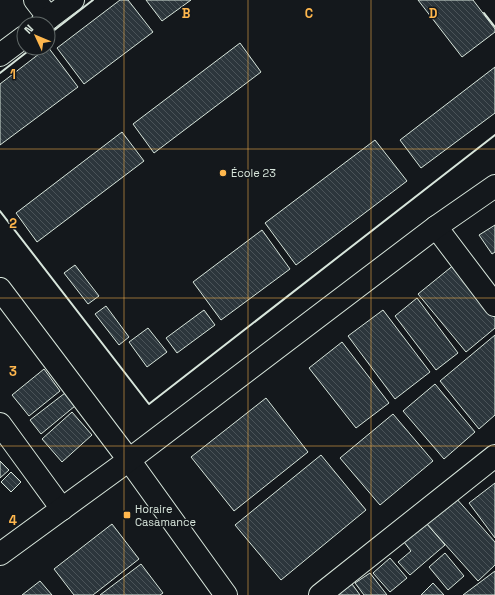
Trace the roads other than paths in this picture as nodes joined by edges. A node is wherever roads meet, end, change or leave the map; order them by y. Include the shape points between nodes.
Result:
1 (35, 0) edge
2 (73, 0) edge
3 (43, 16) edge
4 (52, 16) edge
5 (16, 43) edge
6 (0, 54) edge
7 (495, 186) edge
8 (436, 227) junction
9 (0, 289) edge
10 (495, 305) edge
11 (0, 424) edge
12 (495, 456) edge
13 (129, 460) junction
14 (62, 509) junction
15 (0, 554) edge
16 (226, 595) edge
17 (320, 595) edge

1 - 3 street
2 - 4 street
5 - 6 street
7 - 8 street
8 - 10 street
8 - 13 street
9 - 13 street
11 - 14 street
12 - 17 street
13 - 14 street
13 - 16 street
14 - 15 street

